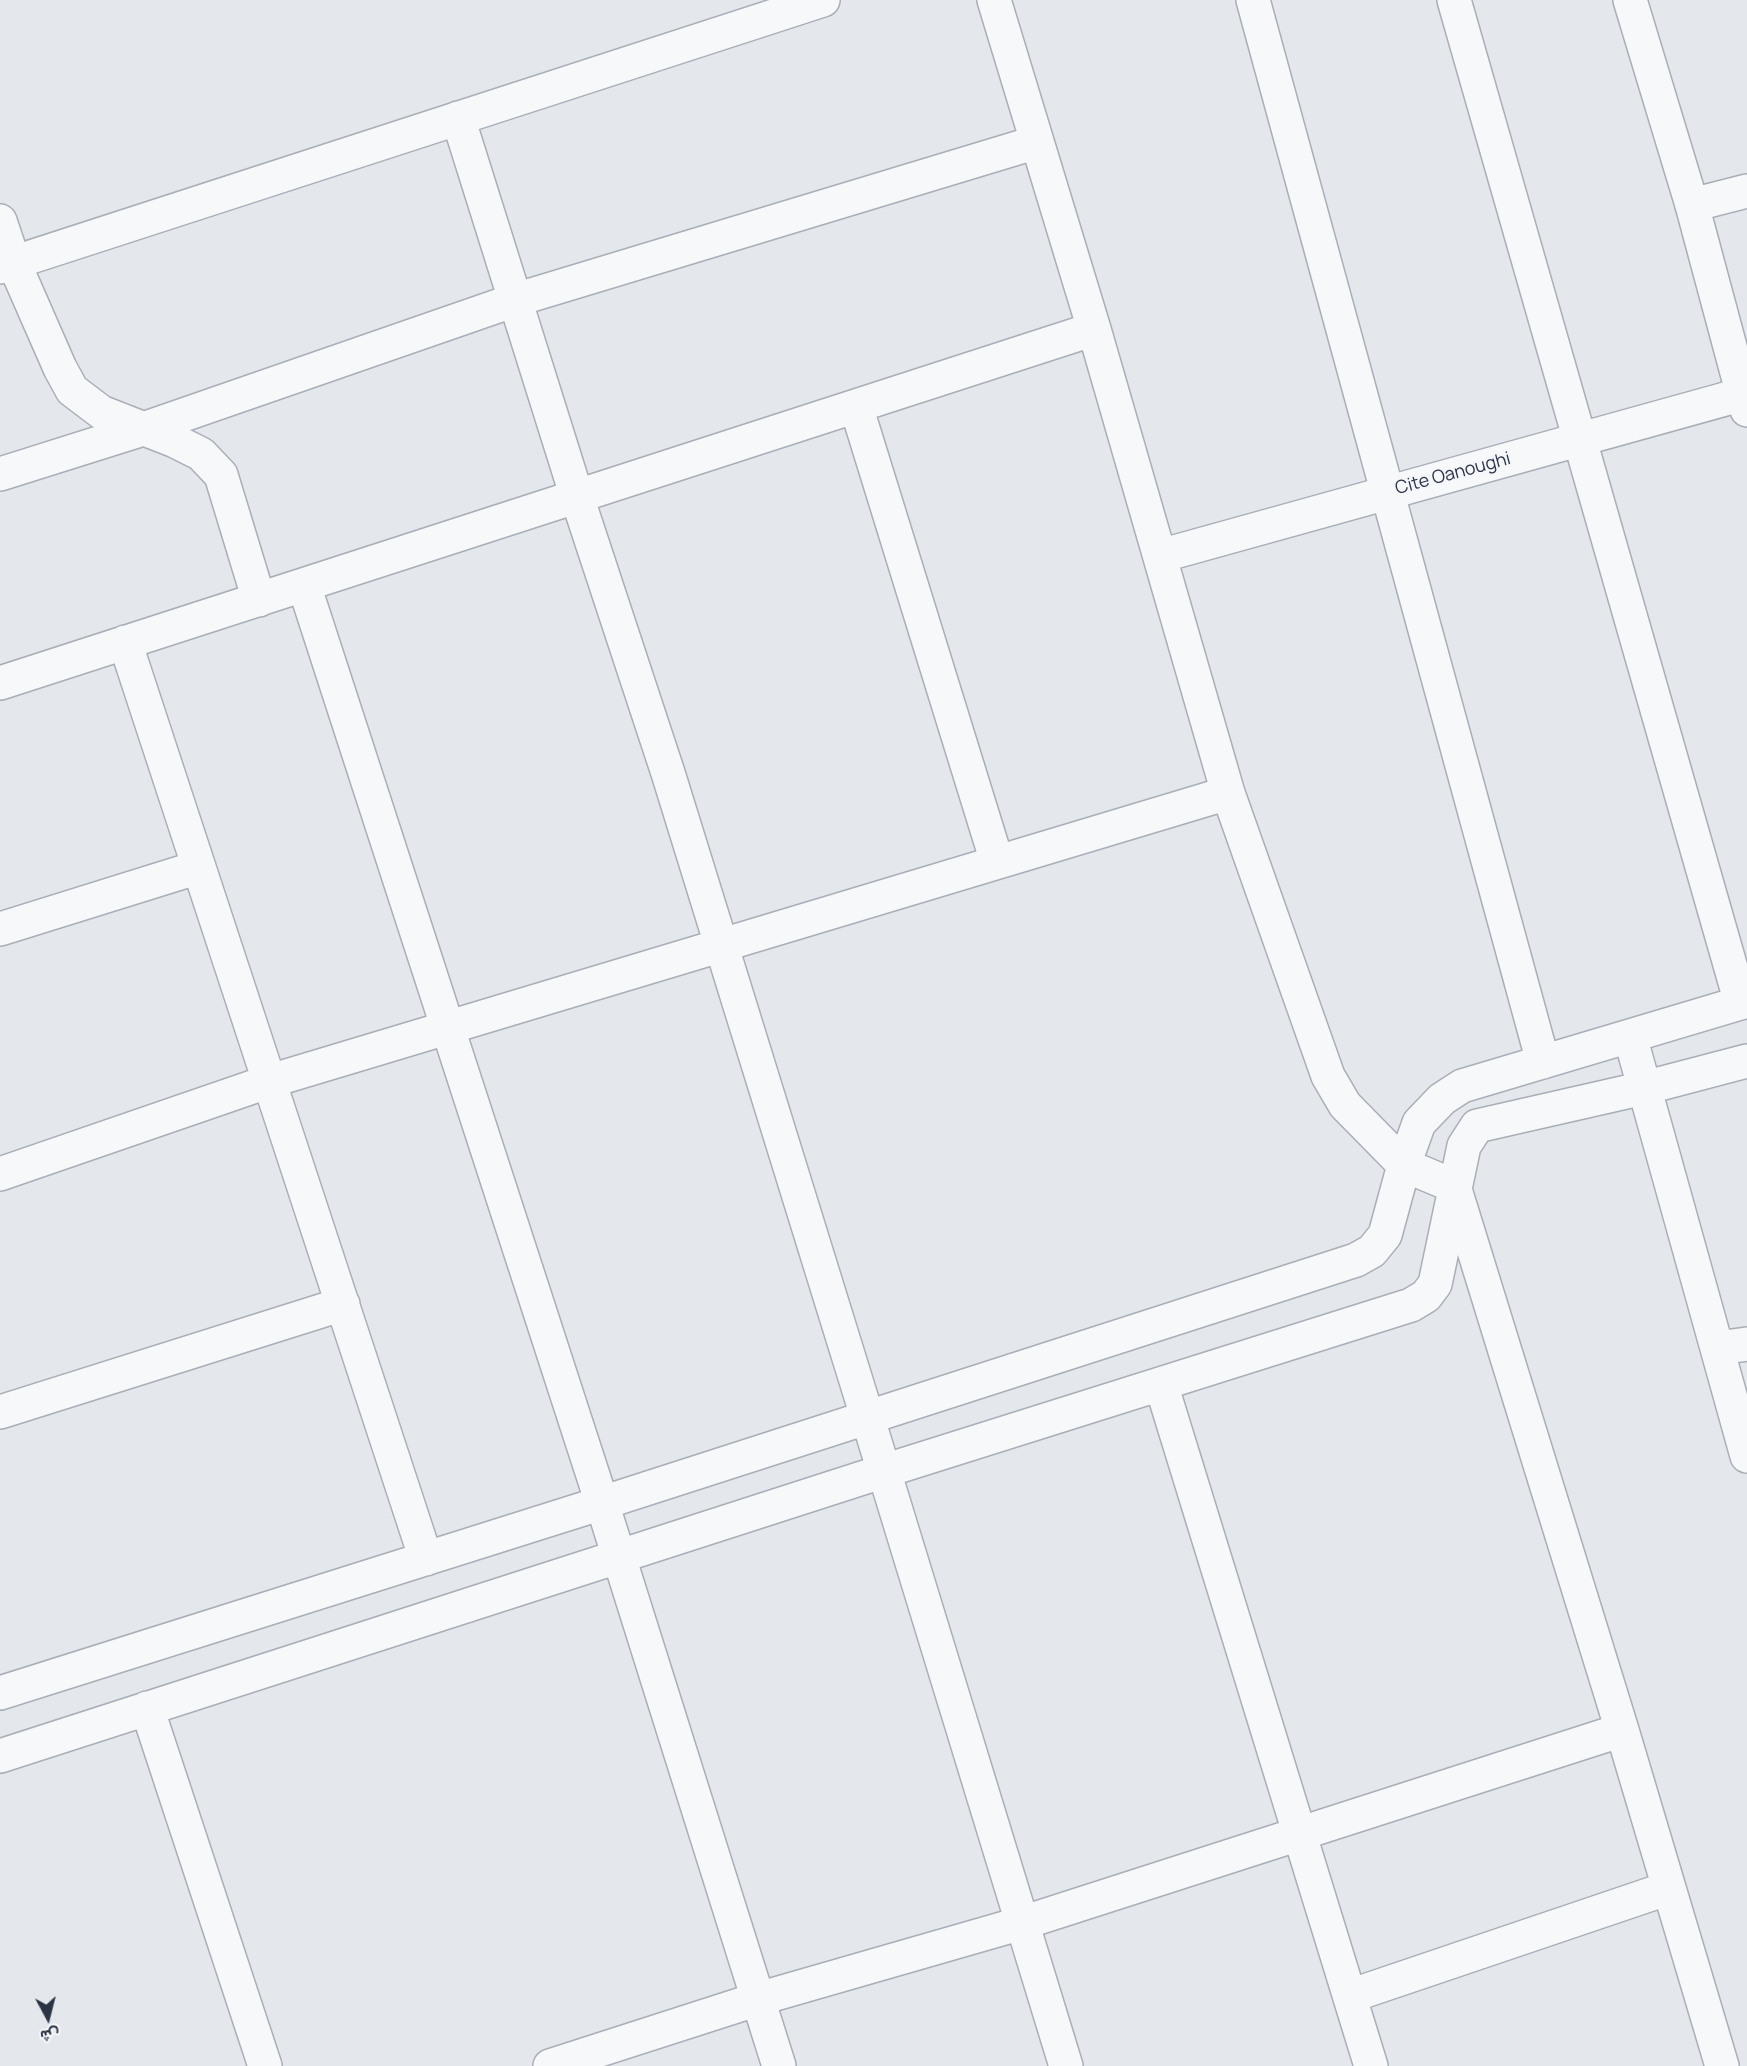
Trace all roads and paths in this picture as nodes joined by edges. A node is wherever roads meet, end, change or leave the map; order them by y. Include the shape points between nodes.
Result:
1 (823, 0) edge
2 (994, 0) edge
3 (1253, 0) edge
4 (1454, 0) edge
5 (1630, 0) edge
6 (458, 118) junction
7 (1037, 142) junction
8 (1747, 191) edge
9 (1692, 205) junction
10 (0, 221) edge
11 (7, 265) edge
12 (515, 300) junction
13 (1094, 329) junction
14 (1746, 399) edge
15 (856, 406) junction
16 (143, 429) junction
17 (1581, 439) junction
18 (0, 474) edge
19 (1387, 493) junction
20 (577, 497) junction
21 (1160, 556) junction
22 (304, 585) junction
23 (259, 600) junction
24 (126, 642) junction
25 (0, 683) edge
26 (1228, 793) junction
27 (997, 862) junction
28 (199, 867) junction
29 (0, 929) edge
30 (722, 945) junction
31 (1744, 1002) edge
32 (449, 1027) junction
33 (1630, 1036) junction
34 (1747, 1061) edge
35 (1544, 1062) junction
36 (270, 1082) junction
37 (1644, 1088) junction
38 (1404, 1165) junction
39 (0, 1174) edge
40 (1454, 1186) junction
41 (343, 1304) junction
42 (1732, 1346) edge
43 (1161, 1384) junction
44 (0, 1412) edge
45 (868, 1418) junction
46 (1747, 1456) edge
47 (884, 1471) junction
48 (602, 1503) junction
49 (619, 1556) junction
50 (426, 1559) junction
51 (0, 1693) edge
52 (147, 1708) junction
53 (1622, 1730) junction
54 (0, 1755) edge
55 (1299, 1833) junction
56 (1669, 1888) junction
57 (1022, 1923) junction
58 (1350, 1996) junction
59 (758, 1999) junction
60 (265, 2066) edge
61 (550, 2066) edge
62 (779, 2066) edge
63 (1066, 2066) edge
64 (1371, 2066) edge
65 (1722, 2066) edge

1 - 6 street
2 - 7 street
3 - 19 street
4 - 17 street
5 - 9 street
6 - 11 street
6 - 12 street
7 - 12 street
7 - 13 street
8 - 9 street
9 - 14 street
10 - 11 street
11 - 16 street via 72,390 101,412
12 - 16 street
12 - 20 street
13 - 15 street
13 - 21 street
14 - 17 street, Cite Oanoughi
15 - 20 street
15 - 27 street
16 - 18 street
16 - 23 street via 201,454 221,475
17 - 19 street, Cite Oanoughi
17 - 31 street
19 - 21 street, Cite Oanoughi
19 - 35 street
20 - 22 street
20 - 30 street
21 - 26 street
22 - 23 street
22 - 32 street
23 - 24 street
24 - 25 street
24 - 28 street
26 - 27 street
26 - 38 street via 1328,1076 1345,1105
27 - 30 street
28 - 29 street
28 - 36 street
30 - 32 street
30 - 45 street
31 - 33 street
32 - 36 street
32 - 48 street
33 - 35 street
33 - 37 street
34 - 37 street
35 - 38 street via 1462,1086 1442,1099 1419,1123
36 - 39 street
36 - 41 street
37 - 40 street via 1477,1126 1464,1146
37 - 42 street
38 - 40 street
38 - 45 street via 1385,1235 1372,1251 1356,1260
40 - 43 street via 1435,1284 1426,1296 1411,1305
40 - 53 street
41 - 44 street
41 - 50 street
42 - 46 street
43 - 47 street
43 - 55 street
45 - 47 street
45 - 48 street
47 - 49 street
47 - 57 street
48 - 49 street
48 - 50 street
49 - 52 street
49 - 59 street
50 - 51 street
52 - 54 street
52 - 60 street
53 - 55 street
53 - 56 street
55 - 57 street
55 - 58 street
56 - 58 street
56 - 65 street
57 - 59 street
57 - 63 street
58 - 64 street
59 - 61 street
59 - 62 street

